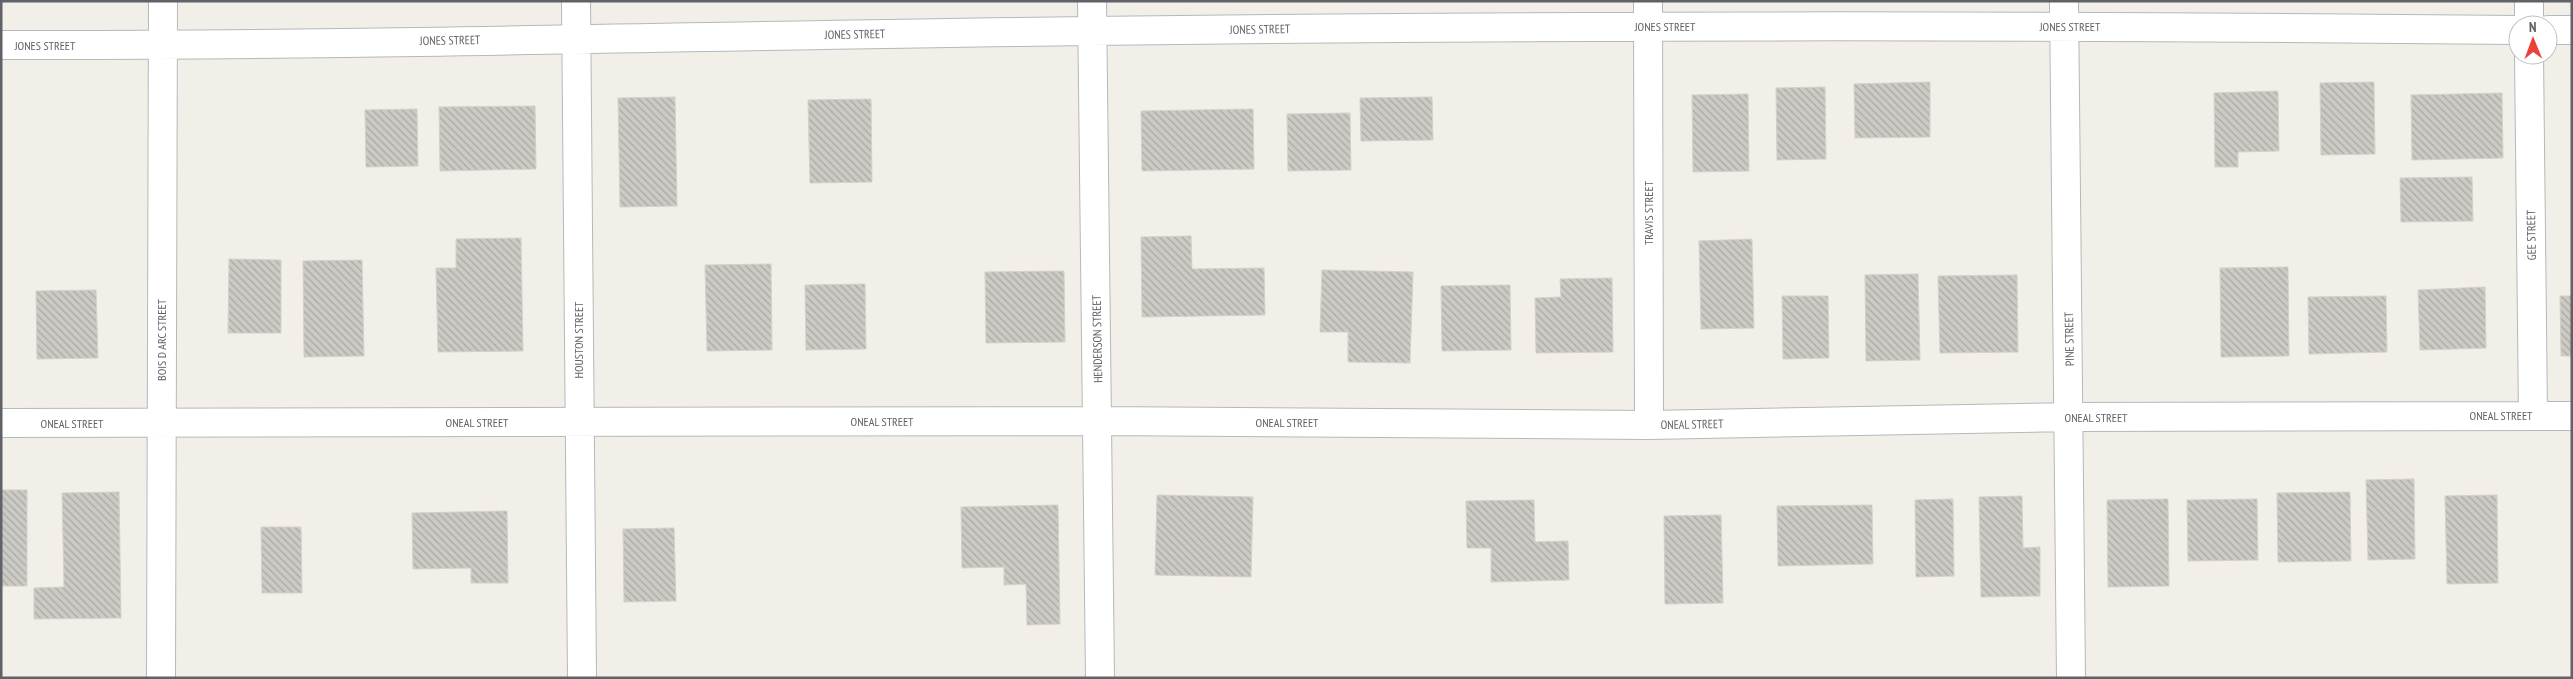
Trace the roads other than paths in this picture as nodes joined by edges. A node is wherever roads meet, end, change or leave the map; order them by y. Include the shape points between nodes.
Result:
1 (163, 1) edge
2 (576, 1) edge
3 (1092, 1) edge
4 (2529, 1) edge
5 (2064, 13) edge
6 (1648, 14) edge
7 (2529, 15) edge
8 (2508, 30) edge
9 (2558, 30) edge
10 (2572, 30) edge
11 (1092, 31) junction
12 (576, 38) junction
13 (1, 45) edge
14 (162, 45) junction
15 (2530, 65) edge
16 (2533, 415) junction
17 (2572, 416) edge
18 (2070, 417) junction
19 (1099, 421) junction
20 (579, 422) junction
21 (1, 423) edge
22 (161, 424) junction
23 (1649, 425) junction
24 (161, 678) edge
25 (582, 678) edge
26 (1100, 678) edge
27 (2071, 678) edge

1 - 14 street, BOIS D ARC STREET
2 - 12 street, HOUSTON STREET
3 - 11 street, HENDERSON STREET
4 - 7 street
5 - 6 street, JONES STREET
5 - 8 street, JONES STREET
5 - 18 street, PINE STREET
6 - 11 street, JONES STREET
6 - 23 street, TRAVIS STREET
9 - 10 street
11 - 12 street, JONES STREET
11 - 19 street, HENDERSON STREET
12 - 14 street, JONES STREET
12 - 20 street, HOUSTON STREET
13 - 14 street, JONES STREET
14 - 22 street, BOIS D ARC STREET
15 - 16 street, GEE STREET
16 - 17 street, ONEAL STREET
16 - 18 street, ONEAL STREET
18 - 23 street, ONEAL STREET
18 - 27 street, PINE STREET
19 - 20 street, ONEAL STREET
19 - 23 street, ONEAL STREET
19 - 26 street, HENDERSON STREET
20 - 22 street, ONEAL STREET
20 - 25 street, HOUSTON STREET
21 - 22 street, ONEAL STREET
22 - 24 street, BOIS D ARC STREET

